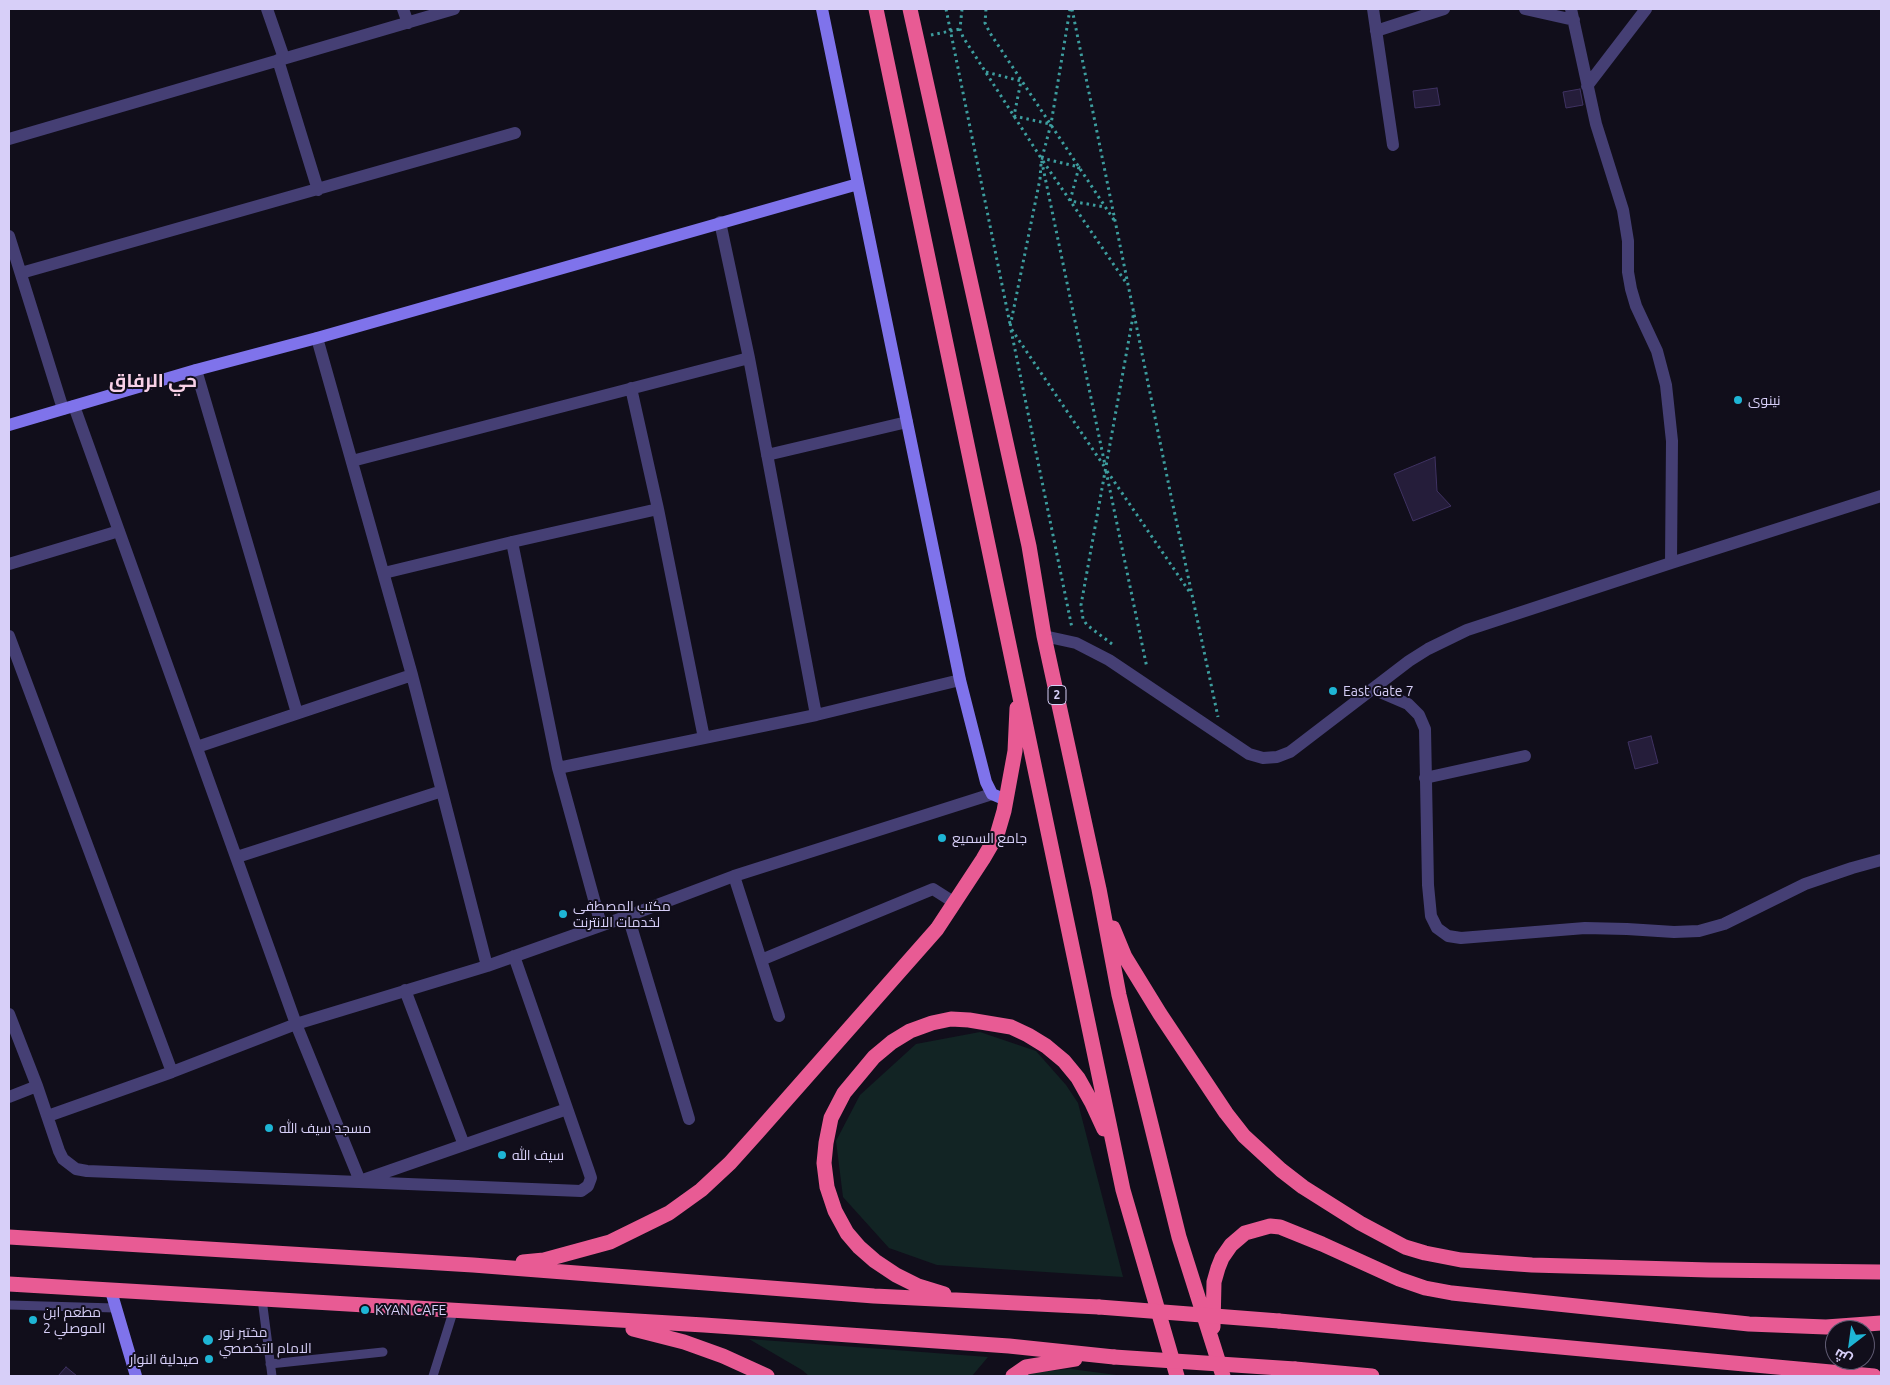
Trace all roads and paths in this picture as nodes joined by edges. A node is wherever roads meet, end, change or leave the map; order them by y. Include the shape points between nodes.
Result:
1 (267, 9) edge
2 (403, 9) edge
3 (454, 9) edge
4 (822, 9) edge
5 (876, 9) edge
6 (910, 9) edge
7 (946, 9) edge
8 (962, 9) edge
9 (986, 9) edge
10 (1071, 9) edge
11 (1373, 9) edge
12 (1444, 9) edge
13 (1525, 9) edge
14 (1646, 9) edge
15 (1572, 14) edge
16 (408, 23) junction
17 (960, 29) junction
18 (950, 31) junction
19 (1376, 31) junction
20 (916, 38) junction
21 (281, 59) junction
22 (986, 72) junction
23 (1021, 81) junction
24 (1587, 86) junction
25 (1014, 116) junction
26 (1051, 124) junction
27 (515, 133) dead end
28 (9, 139) edge
29 (1393, 145) dead end
30 (1041, 158) junction
31 (1078, 167) junction
32 (858, 184) junction
33 (318, 190) junction
34 (1070, 201) junction
35 (1106, 207) junction
36 (720, 222) junction
37 (1116, 223) junction
38 (9, 236) edge
39 (21, 273) junction
40 (1128, 286) junction
41 (1134, 311) junction
42 (1010, 328) junction
43 (317, 338) junction
44 (749, 358) junction
45 (196, 370) junction
46 (632, 388) junction
47 (68, 407) junction
48 (907, 422) junction
49 (9, 425) edge
50 (767, 455) junction
51 (352, 461) junction
52 (1106, 468) junction
53 (1881, 496) edge
54 (658, 509) junction
55 (119, 532) junction
56 (512, 542) junction
57 (1670, 563) junction
58 (9, 564) edge
59 (384, 574) junction
60 (1192, 596) junction
61 (9, 636) edge
62 (1044, 636) junction
63 (1076, 643) junction
64 (1010, 647) junction
65 (1116, 647) dead end
66 (1139, 664) dead end
67 (412, 675) junction
68 (960, 680) junction
69 (1372, 689) junction
70 (297, 713) junction
71 (816, 715) junction
72 (1215, 719) dead end
73 (704, 738) junction
74 (197, 747) junction
75 (1525, 756) dead end
76 (558, 768) junction
77 (1426, 778) junction
78 (442, 791) junction
79 (999, 797) junction
80 (236, 857) junction
81 (1881, 860) edge
82 (734, 876) junction
83 (1099, 890) junction
84 (955, 903) junction
85 (628, 916) junction
86 (601, 925) junction
87 (514, 956) junction
88 (761, 960) junction
89 (486, 966) junction
90 (405, 990) junction
91 (9, 1014) edge
92 (779, 1016) dead end
93 (296, 1024) junction
94 (172, 1072) junction
95 (37, 1086) junction
96 (9, 1097) edge
97 (567, 1109) junction
98 (48, 1116) junction
99 (689, 1119) dead end
100 (464, 1145) junction
101 (360, 1181) junction
102 (1123, 1190) junction
103 (9, 1237) edge
104 (473, 1265) junction
105 (1881, 1272) edge
106 (9, 1284) edge
107 (111, 1291) junction
108 (262, 1299) junction
109 (967, 1300) junction
110 (9, 1305) edge
111 (115, 1308) junction
112 (454, 1309) junction
113 (572, 1319) junction
114 (1881, 1323) edge
115 (383, 1352) dead end
116 (1215, 1353) junction
117 (1096, 1356) junction
118 (270, 1364) junction
119 (136, 1376) edge
120 (272, 1376) edge
121 (433, 1376) edge
122 (767, 1376) edge
123 (1012, 1376) edge
124 (1177, 1376) edge
125 (1223, 1376) edge
126 (1372, 1376) edge
127 (1874, 1376) edge

1 - 21 street
2 - 16 street
3 - 16 street
4 - 32 street
5 - 64 highway
6 - 20 highway, 2
7 - 18 path
8 - 17 path
9 - 23 path via 985,23
10 - 26 path
10 - 37 path
11 - 19 street
12 - 19 street
13 - 15 street
14 - 24 street
15 - 24 street
16 - 21 street
17 - 18 path
17 - 22 path
18 - 20 path
18 - 42 path
19 - 29 street
20 - 62 highway, 2 via 1029,546
21 - 28 street
21 - 33 street
22 - 23 path
22 - 25 path
23 - 25 path
23 - 26 path
24 - 57 street via 1623,210 1631,289 1657,351 1666,384 1672,441
25 - 26 path
25 - 30 path
26 - 30 path
26 - 31 path
27 - 33 street
30 - 31 path
30 - 34 path
30 - 42 path via 1040,179
30 - 52 path
31 - 34 path
31 - 35 path
32 - 36 street
32 - 48 street
33 - 39 street
34 - 35 path
34 - 40 path
35 - 37 path
36 - 43 street
36 - 44 street
37 - 40 path
38 - 39 street
39 - 47 street
40 - 41 path
41 - 52 path
41 - 60 path
42 - 52 path
42 - 63 path
43 - 45 street
43 - 51 street
44 - 46 street
44 - 50 street
45 - 47 street
45 - 70 street
46 - 51 street
46 - 54 street
47 - 49 street
47 - 55 street
48 - 50 street
48 - 68 street
50 - 71 street
51 - 59 street
52 - 60 path
52 - 65 path via 1081,612 1087,626
52 - 66 path via 1147,669
53 - 57 street
54 - 56 street
54 - 73 street
55 - 58 street
55 - 74 street
56 - 59 street
56 - 76 street
57 - 69 street via 1468,630 1428,649
59 - 67 street
60 - 72 path via 1218,718
61 - 94 street
62 - 63 street
62 - 83 highway, 2
63 - 69 street via 1109,660 1249,754 1263,758 1290,752
64 - 79 highway via 1015,678 1015,751
64 - 102 highway
67 - 70 street
67 - 78 street
68 - 71 street
68 - 79 street via 986,782
69 - 77 street via 1401,700 1419,715 1426,736
70 - 74 street
71 - 73 street
73 - 76 street
74 - 80 street
75 - 77 street
76 - 86 street
77 - 81 street via 1431,916 1442,933 1454,938 1585,928 1700,931 1724,924 1805,884
78 - 80 street
78 - 89 street
79 - 82 street
79 - 84 highway via 997,835
80 - 93 street
82 - 85 street
82 - 88 street
83 - 105 highway via 1115,935 1142,985 1244,1136 1303,1187 1405,1247 1461,1260 1532,1265
83 - 116 highway, 2 via 1119,995 1179,1237
84 - 88 street via 933,889
84 - 104 highway via 937,929 770,1119 701,1190 669,1213 610,1242 544,1260
85 - 86 street
85 - 99 street
86 - 87 street
87 - 89 street
87 - 97 street
88 - 92 street
89 - 90 street
90 - 93 street
90 - 100 street
91 - 95 street
93 - 94 street
93 - 101 street
94 - 98 street
95 - 96 street
95 - 98 street
97 - 100 street
97 - 101 street via 591,1178 581,1191
98 - 101 street via 64,1159 76,1169
100 - 101 street
102 - 109 highway via 1102,1124 1078,1078 1058,1056 1028,1034 990,1022 951,1019 910,1031 892,1042 858,1074 832,1118 824,1162 827,1187 847,1232 875,1261 918,1286
102 - 124 highway
103 - 104 highway
104 - 109 highway via 874,1296
106 - 107 highway
107 - 108 highway
107 - 111 street
108 - 112 highway
108 - 118 lane
109 - 127 highway, bridge via 1279,1321
110 - 111 lane
111 - 119 street
112 - 113 highway
112 - 121 lane
113 - 117 highway via 1009,1346
113 - 122 highway via 643,1331 684,1342
114 - 116 highway via 1826,1327 1750,1324 1425,1288 1280,1227 1270,1226 1252,1229 1236,1239 1218,1268 1214,1282
115 - 118 lane
116 - 125 highway, 2
117 - 123 highway via 1026,1367
117 - 126 highway, bridge
118 - 120 lane

